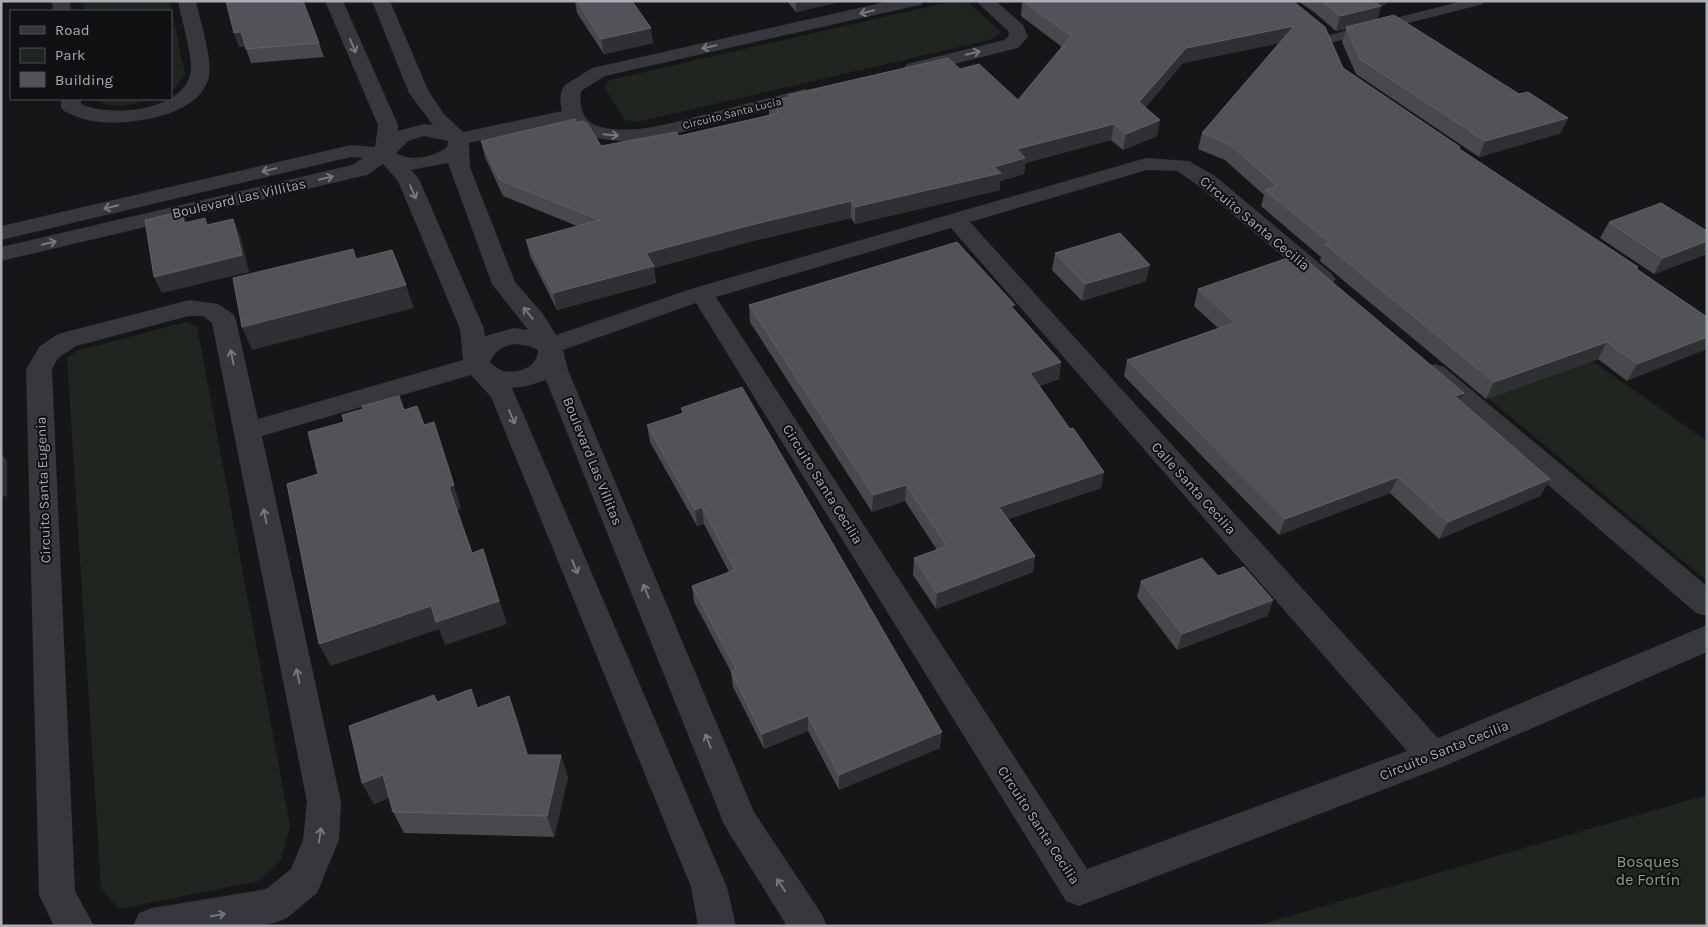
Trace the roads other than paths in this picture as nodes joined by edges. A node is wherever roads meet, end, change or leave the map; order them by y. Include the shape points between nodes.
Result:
1 (186, 1) edge
2 (334, 1) edge
3 (381, 1) edge
4 (915, 1) edge
5 (986, 1) edge
6 (1478, 1) edge
7 (1313, 23) edge
8 (1333, 47) joint
9 (895, 73) edge
10 (818, 92) edge
11 (71, 100) edge
12 (573, 115) junction
13 (458, 139) junction
14 (385, 154) junction
15 (955, 220) junction
16 (1, 233) edge
17 (1, 254) edge
18 (702, 293) junction
19 (1343, 296) edge
20 (550, 346) junction
21 (1419, 360) edge
22 (476, 365) junction
23 (247, 431) junction
24 (1707, 604) edge
25 (1707, 638) edge
26 (1433, 756) junction
27 (75, 926) edge
28 (152, 926) edge
29 (717, 926) edge
30 (808, 926) edge

1 - 11 street via 202,68 202,78 193,91 179,102 123,117 84,113 72,108
2 -> 14 street via 388,125
3 - 13 street via 419,93
4 -> 12 street via 599,72 572,89
9 -> 5 street via 1011,44 1019,37 1017,29
6 - 8 lane
7 - 8 street
12 -> 10 street, Circuito Santa Lucía via 582,126 595,133 626,136 663,131
12 - 13 street
13 - 14 street via 437,131 409,133 393,140
13 - 14 street via 455,151 448,156 422,162 402,163
20 -> 13 street, Boulevard Las Villitas via 534,320 504,284 460,166
14 -> 16 street, Boulevard Las Villitas via 351,151
17 -> 14 street, Boulevard Las Villitas via 359,170
14 -> 22 street via 408,179 472,328
15 - 18 street, Circuito Santa Cecilia
15 - 19 street, Circuito Santa Cecilia via 1146,164 1182,166 1207,180
15 - 26 street, Calle Santa Cecilia
18 - 20 street, Circuito Santa Cecilia
18 - 26 street, Circuito Santa Cecilia via 1079,889
20 - 22 street via 523,336 504,338 488,344 481,351
20 - 22 street via 550,360 532,377 499,378
30 -> 20 street, Boulevard Las Villitas via 741,822 555,370
21 - 24 street
22 - 23 street
22 -> 29 street via 502,394 709,887
23 -> 27 street, Circuito Santa Eugenia via 224,320 210,309 189,308 67,340 49,352 39,369 57,895
28 -> 23 street, Circuito Santa Eugenia via 274,905 304,881 321,840 324,802
25 - 26 street, Circuito Santa Cecilia

